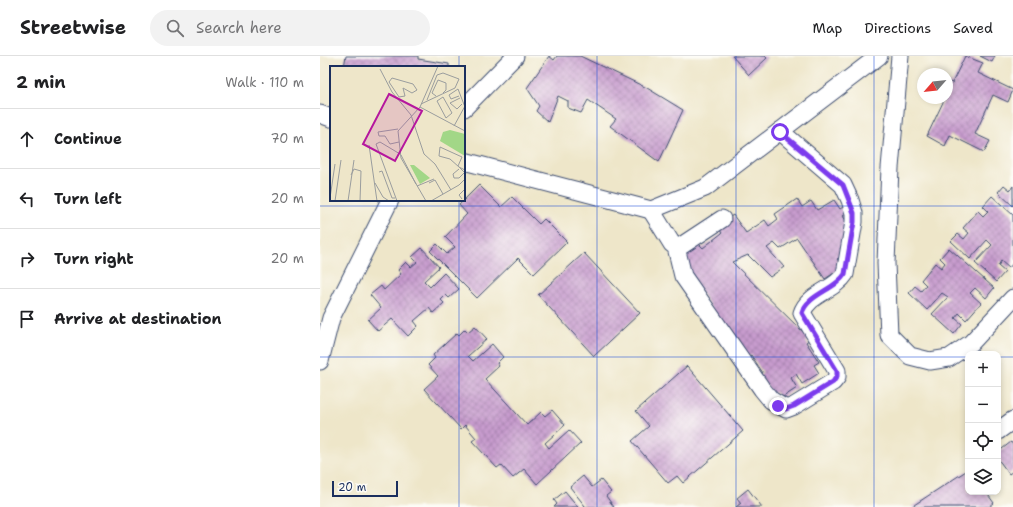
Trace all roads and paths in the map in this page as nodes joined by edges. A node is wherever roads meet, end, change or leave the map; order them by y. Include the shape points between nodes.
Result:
1 (515, 56) edge
2 (879, 56) edge
3 (900, 56) edge
4 (465, 107) edge
5 (320, 114) edge
6 (330, 118) edge
7 (780, 132) junction
8 (465, 161) edge
9 (390, 201) edge
10 (651, 210) junction
11 (722, 219) dead end
12 (676, 247) junction
13 (1013, 298) edge
14 (320, 361) edge
15 (1013, 420) edge
16 (1001, 429) edge

1 - 4 street
2 - 7 street
3 - 13 street via 890,168 886,255 889,335 910,356 930,361 949,358 971,343
5 - 6 street
7 - 10 street via 705,188
7 - 12 street via 843,185 854,213 845,274 841,280 809,302 802,313 837,371 833,382 786,409 771,400 683,276
8 - 10 street
9 - 14 street via 331,318
10 - 12 street
11 - 12 street
15 - 16 street

